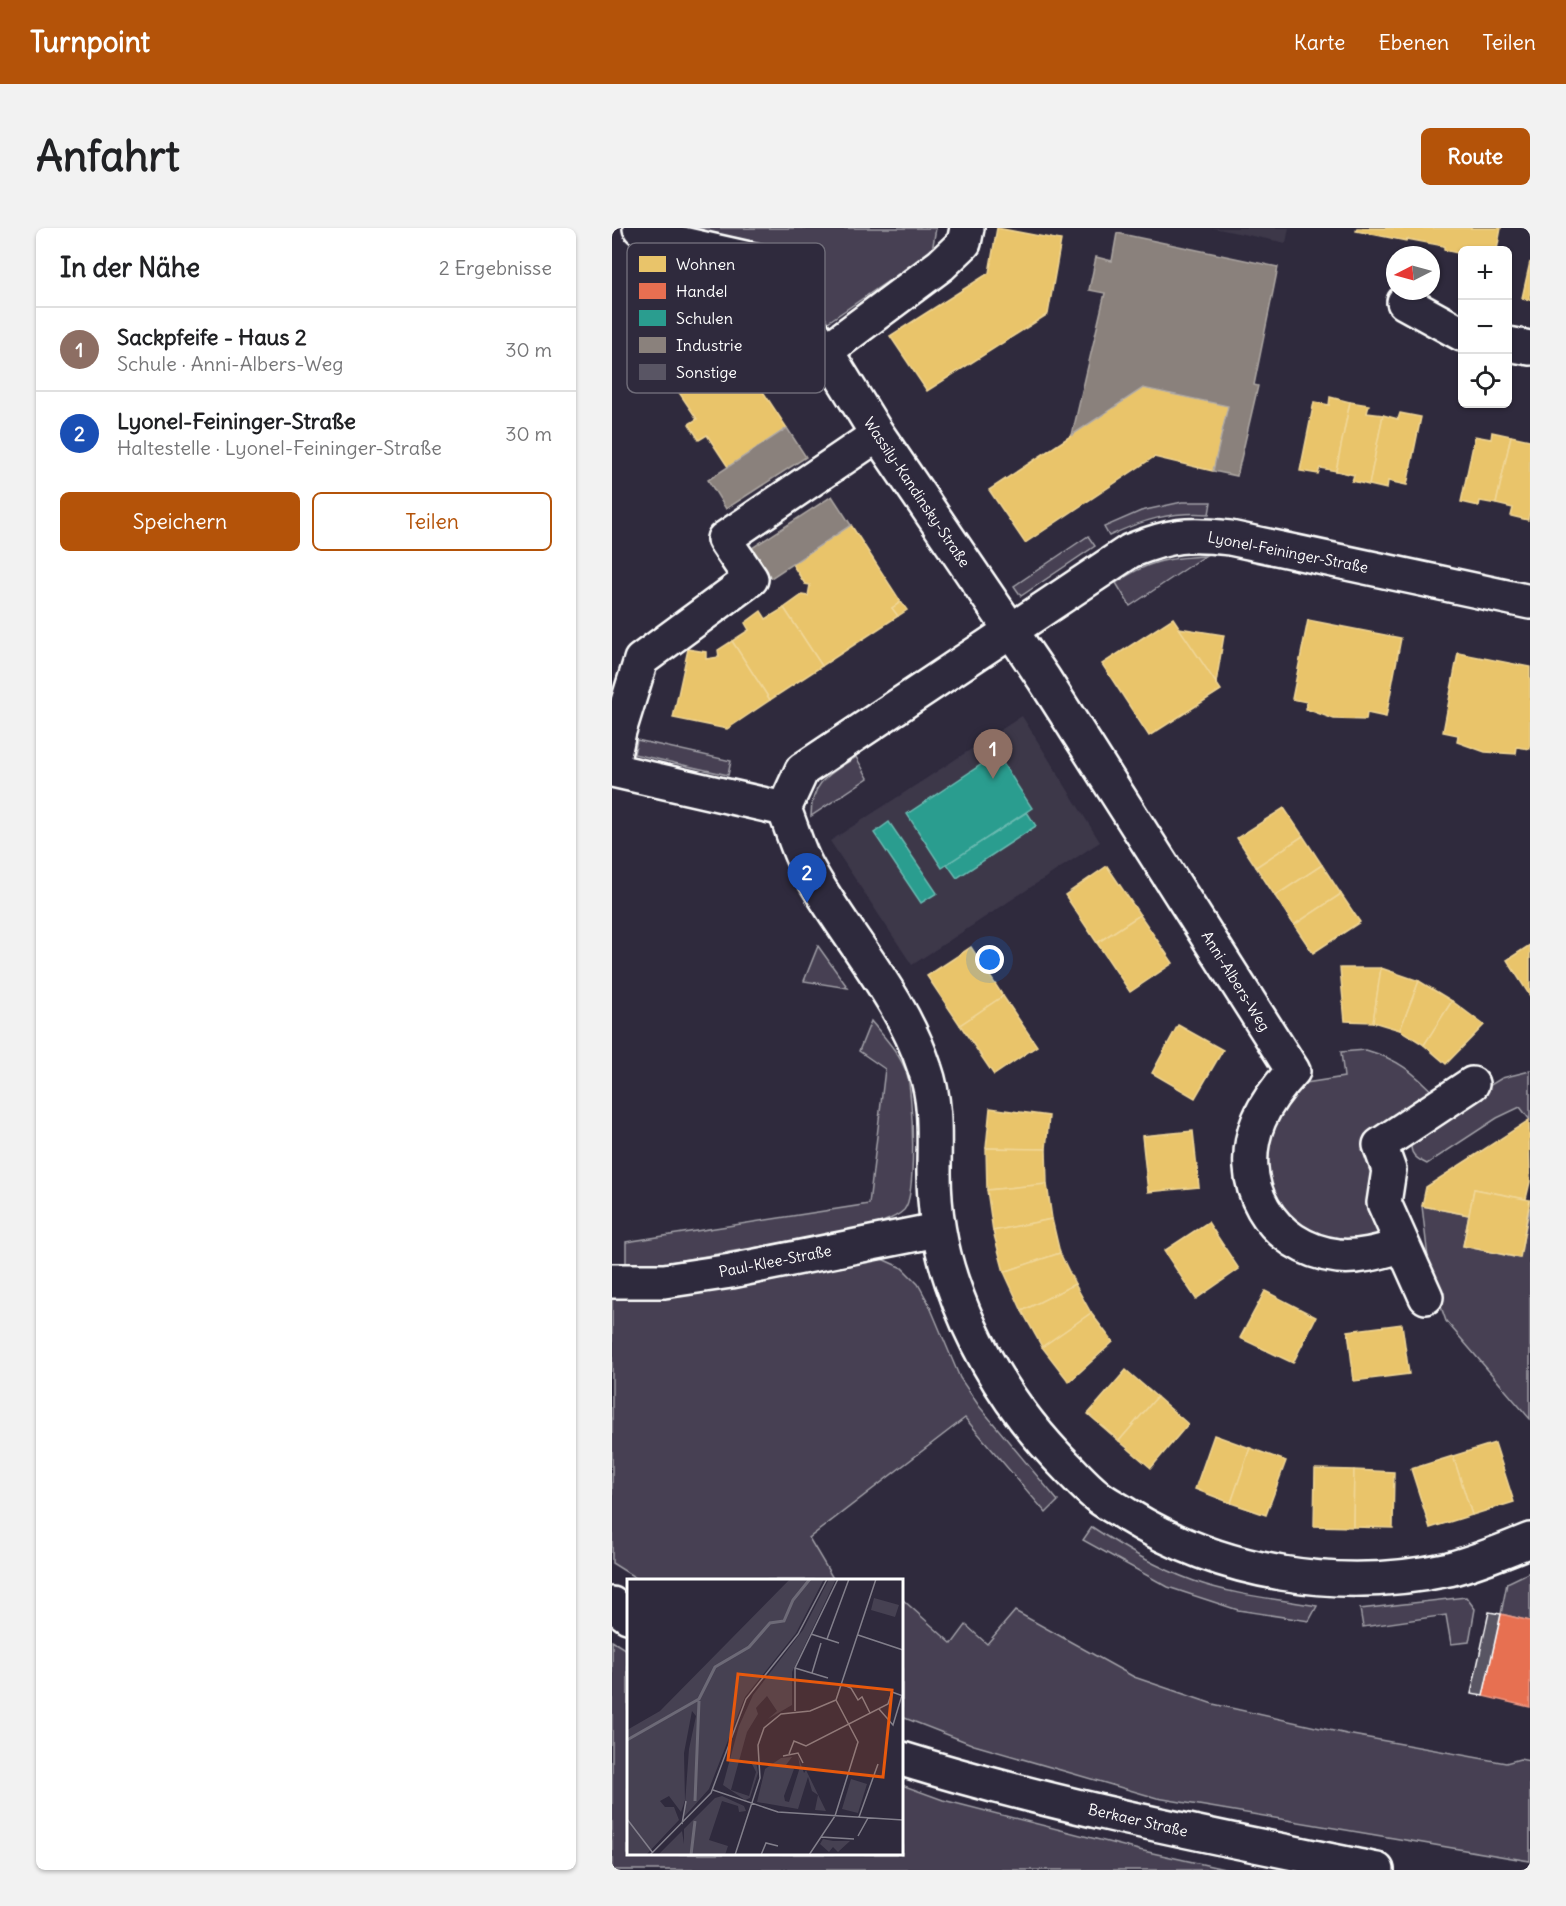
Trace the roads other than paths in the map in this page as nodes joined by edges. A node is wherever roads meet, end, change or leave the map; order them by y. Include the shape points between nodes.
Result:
1 (640, 228) edge
2 (968, 228) edge
3 (678, 243) edge
4 (1404, 302) dead end
5 (1458, 332) edge
6 (1512, 345) edge
7 (1530, 348) edge
8 (826, 351) joint
9 (877, 435) junction
10 (1530, 602) edge
11 (1011, 632) junction
12 (612, 767) edge
13 (784, 809) junction
14 (1472, 1083) dead end
15 (938, 1230) junction
16 (1401, 1246) junction
17 (612, 1281) edge
18 (1426, 1297) dead end
19 (1530, 1540) edge
20 (612, 1604) edge
21 (627, 1615) edge
22 (903, 1759) edge
23 (1377, 1870) edge

1 - 3 street, Wassily-Kandinsky-Straße
2 - 8 street via 964,243 942,265
4 - 5 street
6 - 7 street
8 - 9 street, Wassily-Kandinsky-Straße
9 - 11 street, Wassily-Kandinsky-Straße
9 - 12 street via 724,539 751,579 641,660
10 - 11 street, Lyonel-Feininger-Straße via 1197,534 1172,537 1130,551
11 - 13 street, Lyonel-Feininger-Straße via 802,770
11 - 16 street, Anni-Albers-Weg via 1293,1071 1278,1086 1258,1122 1250,1165 1260,1206 1277,1228 1321,1252 1368,1255
12 - 13 street
13 - 15 street via 805,865 912,1033 925,1068 935,1126
14 - 16 street via 1380,1145 1389,1170 1384,1203
15 - 17 street, Paul-Klee-Straße via 709,1274 664,1281
15 - 19 street via 951,1281 968,1323 1011,1401 1053,1453 1096,1496 1150,1529 1251,1567 1342,1580 1449,1569
16 - 18 street
20 - 21 street
22 - 23 street, Berkaer Straße via 1146,1823

